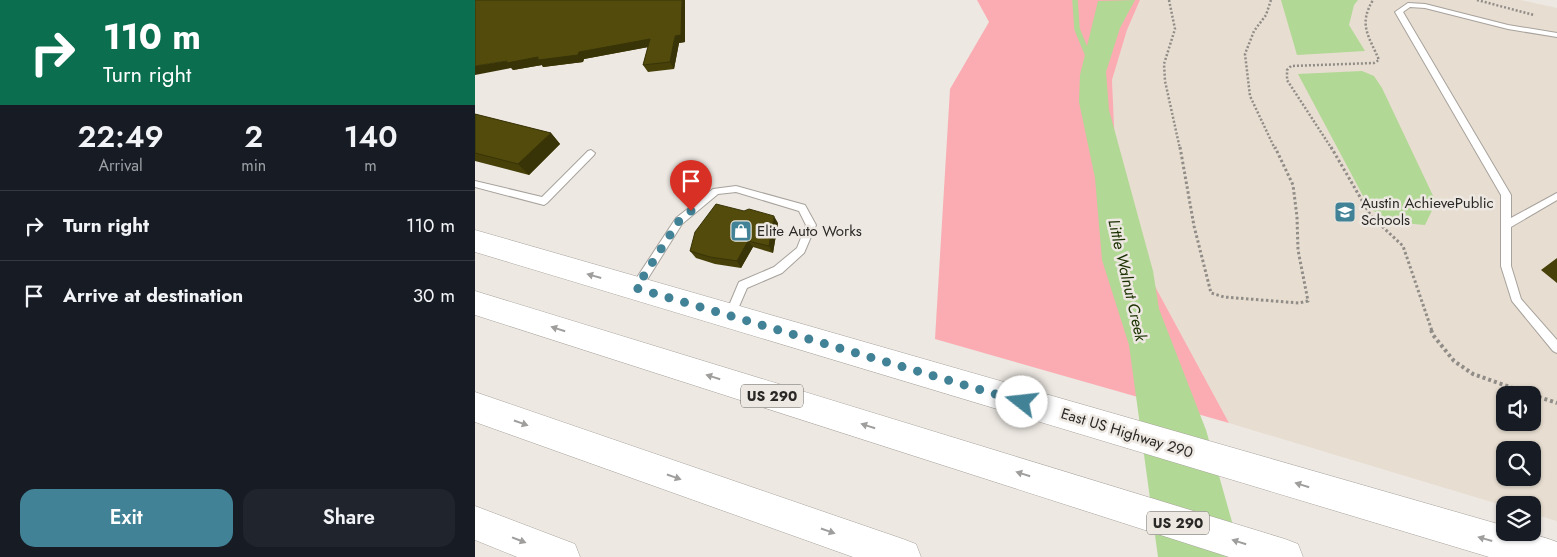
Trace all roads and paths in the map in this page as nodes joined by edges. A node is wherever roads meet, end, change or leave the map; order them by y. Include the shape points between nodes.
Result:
1 (1169, 0) edge
2 (1271, 0) edge
3 (1373, 0) edge
4 (1477, 0) edge
5 (1540, 16) dead end
6 (1557, 34) edge
7 (591, 153) dead end
8 (475, 184) edge
9 (1557, 196) edge
10 (1507, 225) junction
11 (475, 241) edge
12 (636, 288) junction
13 (475, 302) edge
14 (730, 316) junction
15 (1557, 348) edge
16 (1507, 386) edge
17 (1541, 398) edge
18 (1557, 403) edge
19 (475, 407) edge
20 (475, 523) edge
21 (562, 557) edge
22 (903, 557) edge
23 (1285, 557) edge
24 (1549, 557) edge

1 - 2 path via 1175,29 1164,64 1165,80 1211,293 1224,297 1299,303 1308,301 1298,250 1293,185 1250,96 1245,54
3 - 16 path via 1364,23 1368,40 1379,60 1374,63 1291,66 1287,70 1287,80 1320,128 1371,216 1403,246 1433,335 1454,361 1473,374
4 - 5 path
6 - 10 lane via 1508,27 1425,6 1408,5 1399,12 1507,195
7 - 8 lane via 544,201
9 - 10 lane
10 - 15 lane via 1506,266 1517,301
12 -> 11 main road, East US Highway 290
12 - 14 main road, East US Highway 290
12 - 14 lane via 679,221 716,191 736,189 801,208 811,225 801,250 778,270 743,285
23 -> 13 main road, US 290
24 -> 14 main road, East US Highway 290
17 - 18 path
19 -> 22 main road
20 -> 21 main road

